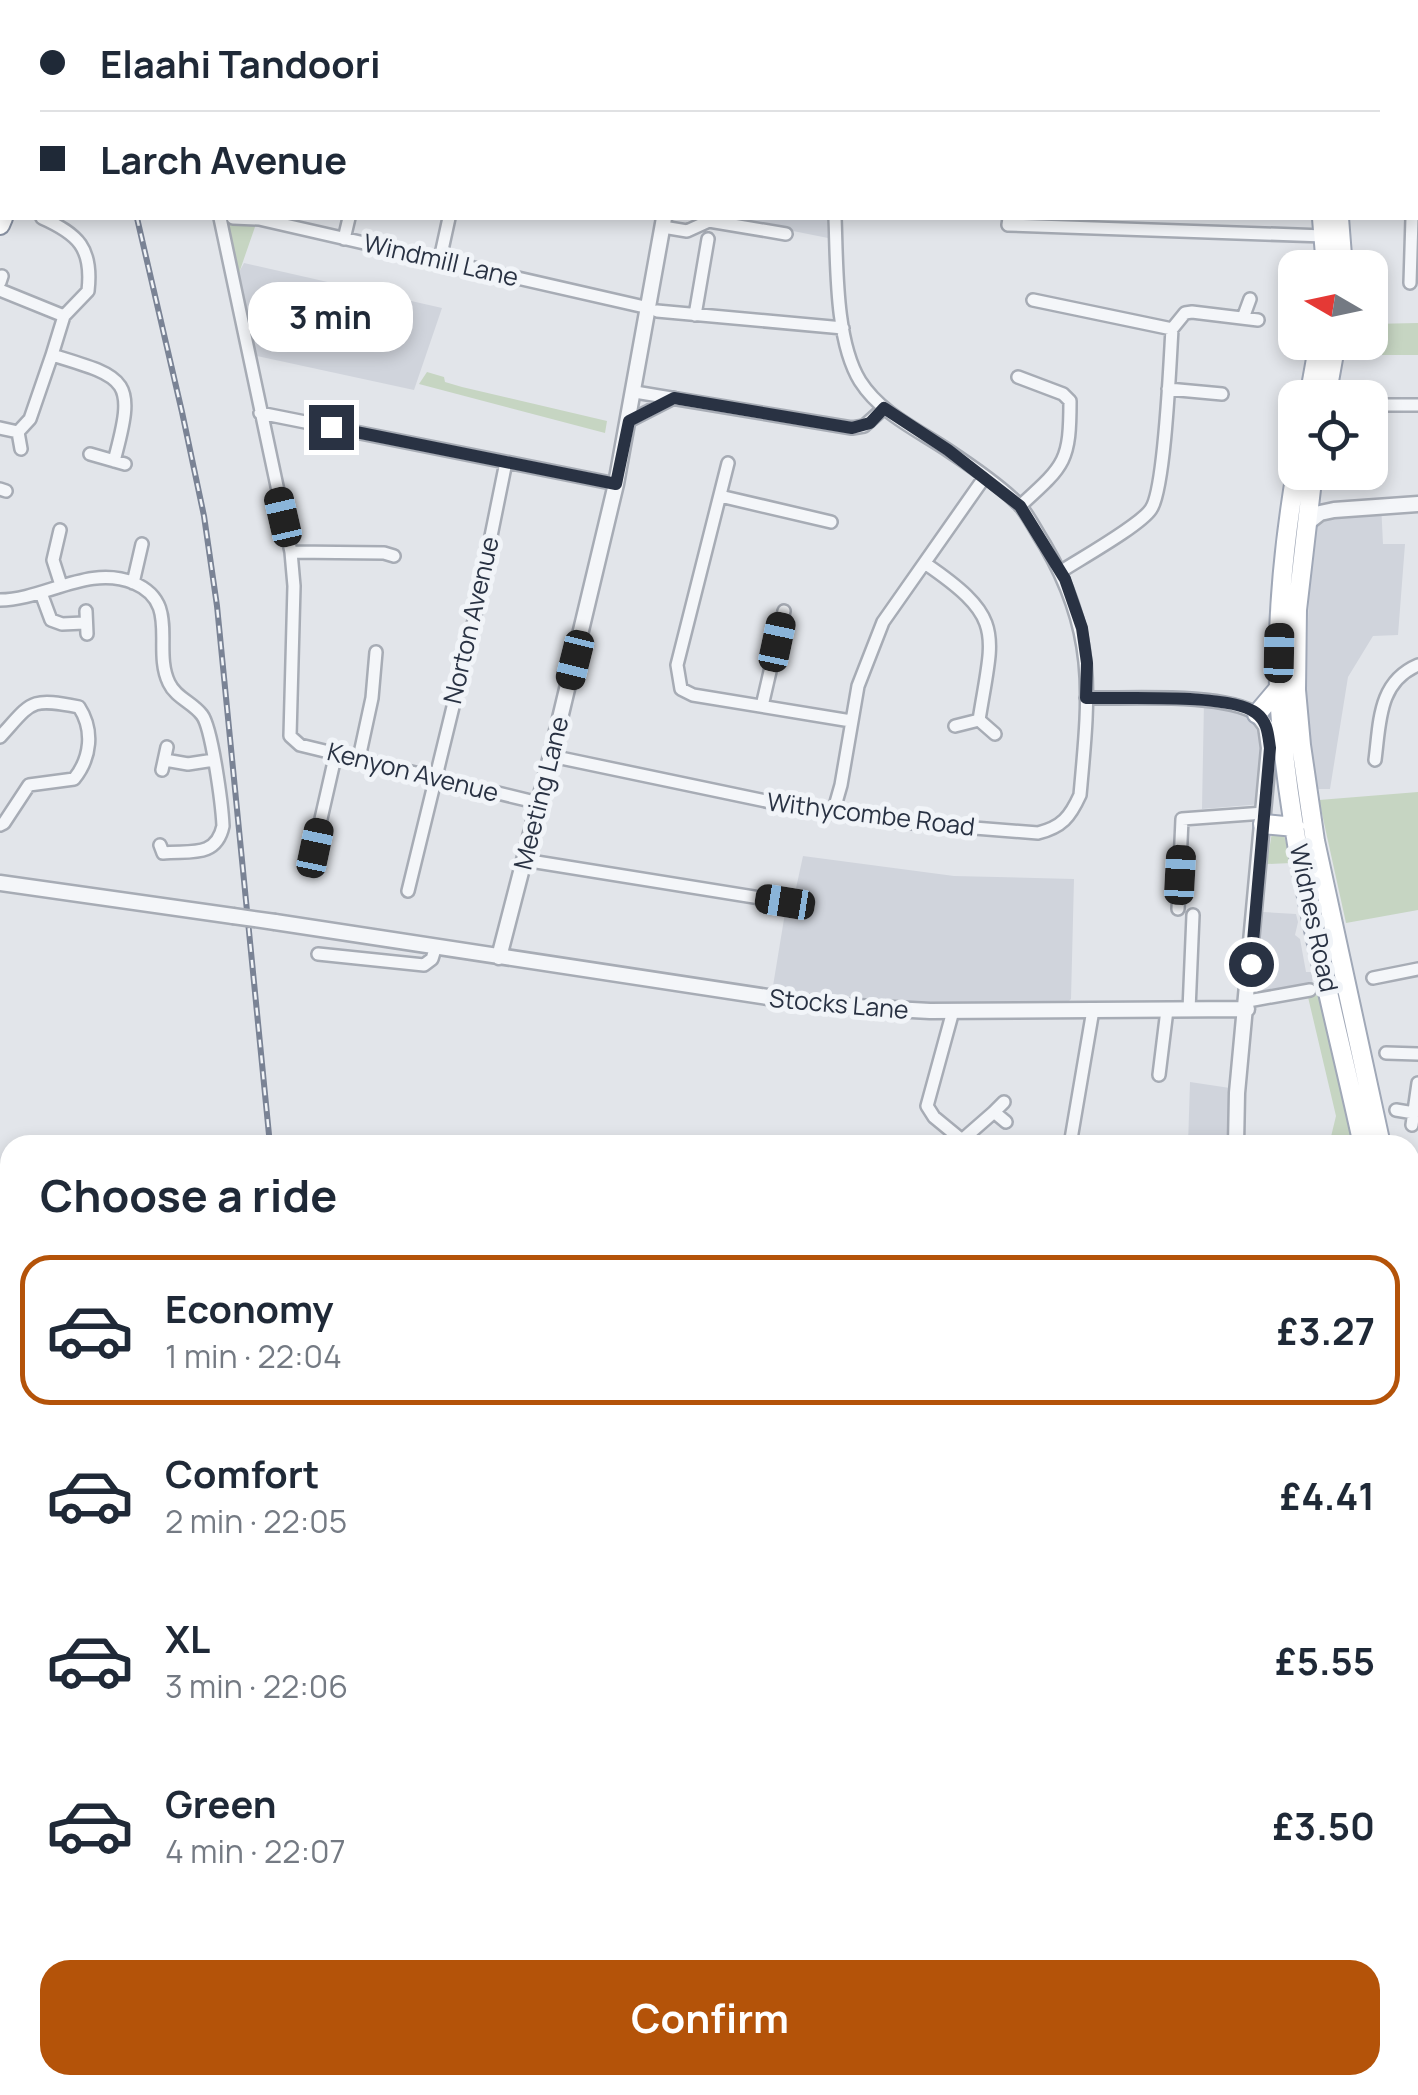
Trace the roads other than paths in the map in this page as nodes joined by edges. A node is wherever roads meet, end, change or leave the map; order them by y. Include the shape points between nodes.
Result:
1 (46, 220) edge
2 (220, 220) edge
3 (263, 220) edge
4 (348, 220) edge
5 (448, 220) edge
6 (707, 220) edge
7 (712, 220) edge
8 (834, 220) edge
9 (1009, 220) edge
10 (1339, 220) edge
11 (1412, 220) edge
12 (663, 222) edge
13 (1323, 226) edge
14 (786, 234) dead end
15 (344, 238) junction
16 (708, 239) dead end
17 (1342, 250) edge
18 (440, 259) junction
19 (1410, 283) edge
20 (0, 290) edge
21 (1033, 300) dead end
22 (1250, 300) dead end
23 (653, 309) junction
24 (695, 315) junction
25 (64, 316) junction
26 (1243, 318) junction
27 (1258, 320) dead end
28 (843, 328) junction
29 (1172, 329) junction
30 (52, 354) junction
31 (1018, 377) dead end
32 (1168, 390) junction
33 (635, 392) junction
34 (1222, 394) dead end
35 (674, 398) junction
36 (1388, 405) edge
37 (1418, 406) edge
38 (884, 408) junction
39 (260, 413) junction
40 (629, 421) junction
41 (0, 428) edge
42 (18, 432) junction
43 (21, 449) dead end
44 (90, 454) dead end
45 (506, 462) junction
46 (728, 463) dead end
47 (984, 478) junction
48 (616, 484) junction
49 (1296, 490) edge
50 (1310, 490) edge
51 (720, 496) junction
52 (1309, 500) junction
53 (1418, 504) edge
54 (1020, 506) junction
55 (1334, 510) junction
56 (1297, 520) junction
57 (830, 522) dead end
58 (60, 530) dead end
59 (142, 544) dead end
60 (291, 552) junction
61 (394, 557) dead end
62 (926, 564) junction
63 (1060, 572) junction
64 (133, 582) junction
65 (61, 586) junction
66 (41, 593) junction
67 (0, 600) edge
68 (784, 610) dead end
69 (85, 623) dead end
70 (377, 652) dead end
71 (1418, 665) edge
72 (1288, 692) junction
73 (1086, 698) junction
74 (762, 706) junction
75 (1257, 714) junction
76 (979, 720) junction
77 (850, 721) junction
78 (955, 726) dead end
79 (995, 734) dead end
80 (0, 736) edge
81 (336, 753) junction
82 (551, 756) junction
83 (359, 758) junction
84 (165, 759) dead end
85 (214, 760) junction
86 (1375, 760) dead end
87 (435, 778) junction
88 (539, 803) junction
89 (833, 813) junction
90 (1264, 819) junction
91 (0, 825) edge
92 (1295, 827) junction
93 (160, 845) dead end
94 (524, 860) junction
95 (310, 867) dead end
96 (0, 883) edge
97 (407, 891) dead end
98 (785, 902) dead end
99 (1178, 909) dead end
100 (1193, 915) dead end
101 (436, 946) junction
102 (316, 957) dead end
103 (499, 957) junction
104 (1418, 969) edge
105 (1370, 981) dead end
106 (1310, 990) dead end
107 (1247, 1006) junction
108 (1093, 1010) junction
109 (1167, 1010) junction
110 (1189, 1010) junction
111 (952, 1012) junction
112 (1386, 1053) dead end
113 (1418, 1054) edge
114 (1158, 1075) dead end
115 (1418, 1083) edge
116 (1004, 1102) dead end
117 (1396, 1110) dead end
118 (994, 1112) junction
119 (1006, 1122) dead end
120 (956, 1135) edge
121 (972, 1135) edge
122 (1072, 1135) edge
123 (1236, 1135) edge
124 (1361, 1135) edge
125 (1379, 1135) edge

1 - 25 street via 77,237 87,260 88,291
2 - 39 street
3 - 15 street, Windmill Lane
4 - 15 street
5 - 18 street
6 - 12 street via 688,232
7 - 14 street via 767,236
8 - 28 street
9 - 13 street via 1008,225
10 - 17 main road
11 - 19 street
12 - 23 street, Meeting Lane
15 - 18 street, Windmill Lane
16 - 24 street
18 - 23 street, Windmill Lane
20 - 25 street
21 - 29 street
22 - 26 street
23 - 24 street, Windmill Lane
23 - 33 street, Meeting Lane
24 - 28 street, Windmill Lane
25 - 30 street
26 - 27 street
26 - 29 street via 1185,313
28 - 38 street via 854,370
29 - 32 street
30 - 42 street via 30,419
30 - 44 street via 106,372 122,388 127,410 119,463
31 - 54 street via 1070,400 1066,457
32 - 34 street
32 - 63 street via 1150,510
33 - 35 street
33 - 40 street, Meeting Lane
35 - 38 street via 852,428 870,423
35 - 40 street
36 - 37 street
38 - 47 street
39 - 45 street
39 - 60 street
40 - 48 street, Meeting Lane
41 - 42 street
42 - 43 street
45 - 48 street
45 - 87 street, Norton Avenue
46 - 51 street
47 - 54 street
47 - 62 street
48 - 82 street, Meeting Lane
49 - 56 main road
50 - 52 main road
51 - 57 street
51 - 74 street via 677,678 692,695
52 - 55 street
52 - 56 main road
53 - 55 street
54 - 63 street
55 - 56 street
56 - 72 main road via 1280,610
58 - 65 street via 53,560
59 - 64 street
60 - 61 street
60 - 81 street, Kenyon Avenue via 290,736
62 - 76 street via 979,608 991,634
62 - 77 street via 883,622
63 - 73 street via 1082,628
64 - 65 street via 97,578
64 - 85 street via 161,608 162,664 170,687 205,718
65 - 66 street
66 - 67 street
66 - 69 street via 50,620
68 - 74 street
70 - 83 street
71 - 86 street via 1386,693
72 - 75 main road
72 - 92 main road, Widnes Road
72 - 125 main road, Widnes Road
73 - 75 street via 1231,704
73 - 89 street, Withycombe Road via 1080,795 1057,828 1038,833
74 - 77 street
75 - 90 street via 1270,748
76 - 78 street
76 - 79 street
77 - 89 street
80 - 91 street via 22,710 39,703 80,707 88,722 83,768 74,779 29,785
81 - 83 street, Kenyon Avenue
81 - 95 street
82 - 88 street, Meeting Lane
82 - 89 street, Withycombe Road
83 - 87 street, Kenyon Avenue
84 - 85 street
85 - 93 street via 221,837 204,852 162,854
87 - 88 street, Kenyon Avenue
87 - 97 street, Norton Avenue
88 - 94 street, Meeting Lane
90 - 92 main road
90 - 99 street via 1182,818
90 - 107 street
92 - 124 main road, Widnes Road
94 - 98 street
94 - 103 street, Meeting Lane
96 - 101 street, Stocks Lane, bridge
100 - 110 street
101 - 102 street via 424,965
101 - 103 street, Stocks Lane
103 - 111 street, Stocks Lane via 820,1006
104 - 105 street
106 - 107 street
107 - 110 street, Stocks Lane
107 - 123 street
108 - 109 street, Stocks Lane
108 - 111 street, Stocks Lane
108 - 122 street
109 - 110 street, Stocks Lane
109 - 114 street
111 - 120 street via 927,1106
112 - 113 street
115 - 117 street via 1413,1119
116 - 118 street
118 - 119 street
118 - 121 street

